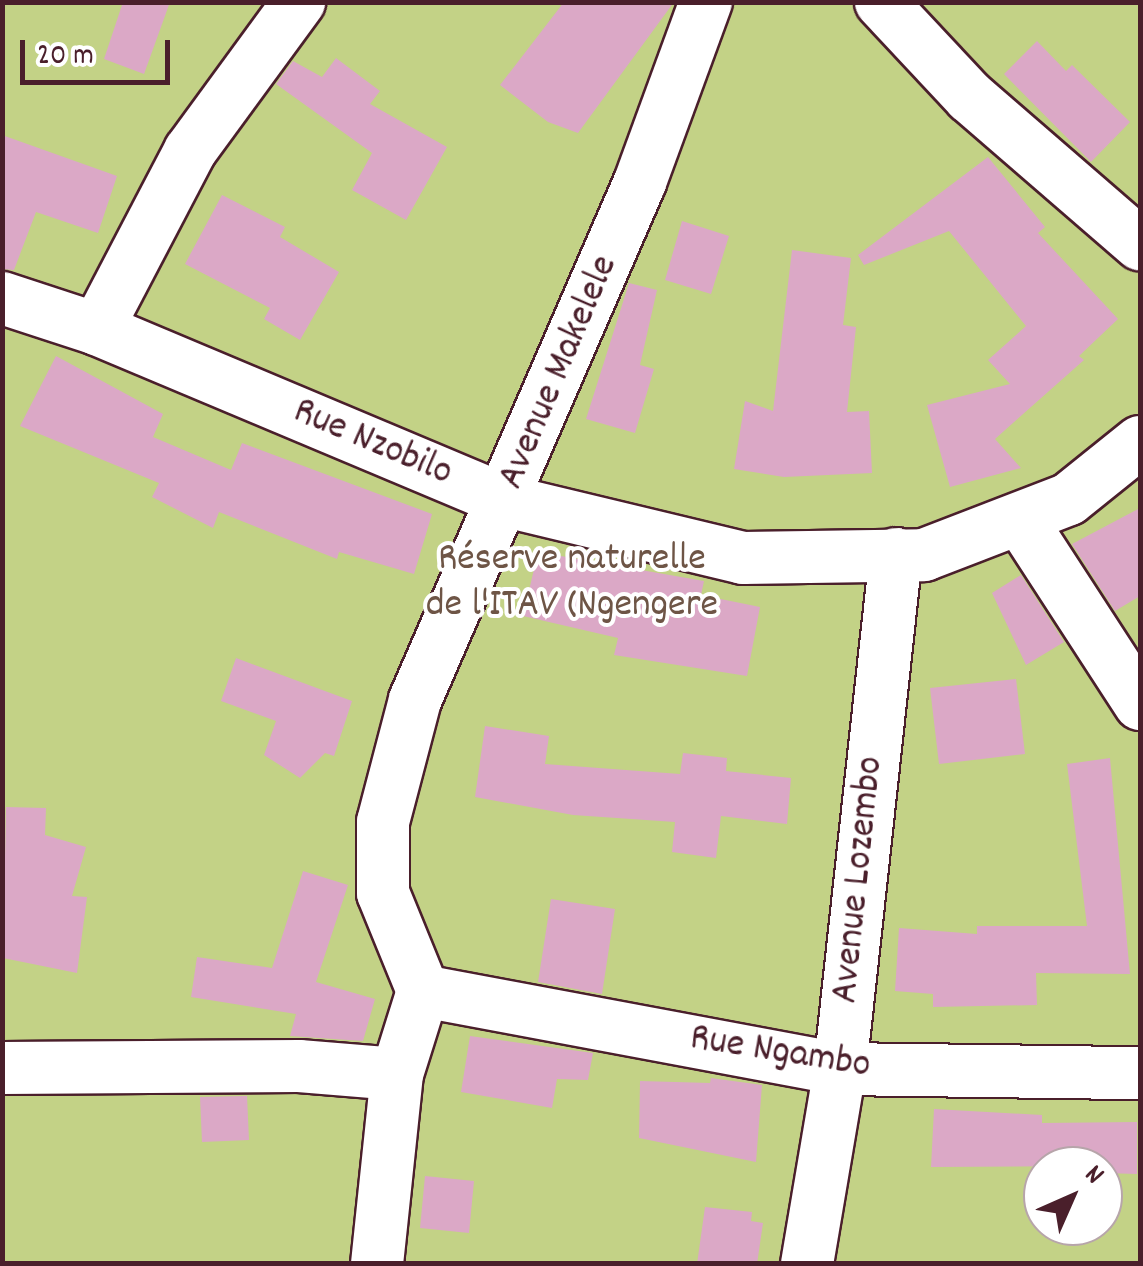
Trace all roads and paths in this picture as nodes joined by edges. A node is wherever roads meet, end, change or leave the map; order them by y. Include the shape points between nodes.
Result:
1 (299, 2) edge
2 (706, 2) edge
3 (880, 2) edge
4 (1140, 244) edge
5 (2, 298) edge
6 (98, 329) junction
7 (1140, 442) edge
8 (506, 501) junction
9 (1022, 522) junction
10 (896, 554) junction
11 (1140, 704) edge
12 (423, 991) junction
13 (2, 1068) edge
14 (840, 1068) junction
15 (1140, 1073) edge
16 (397, 1074) junction
17 (376, 1264) edge
18 (806, 1264) edge

1 - 6 street via 190,152
2 - 8 street, Avenue Makelele via 640,182
3 - 4 street via 970,97
5 - 6 street, Rue Nzobilo
6 - 8 street, Rue Nzobilo
7 - 9 street, Rue Nzobilo via 1069,499
8 - 10 street, Rue Nzobilo via 743,558
8 - 12 street, Avenue Makelele via 415,700 383,822 383,893
9 - 10 street, Rue Nzobilo via 924,555
9 - 11 street
10 - 14 street, Avenue Lozembo
12 - 14 street, Rue Ngambo
12 - 16 street
13 - 16 street via 298,1066
14 - 15 street, Rue Ngambo
14 - 18 street, Avenue Lozembo
16 - 17 street

